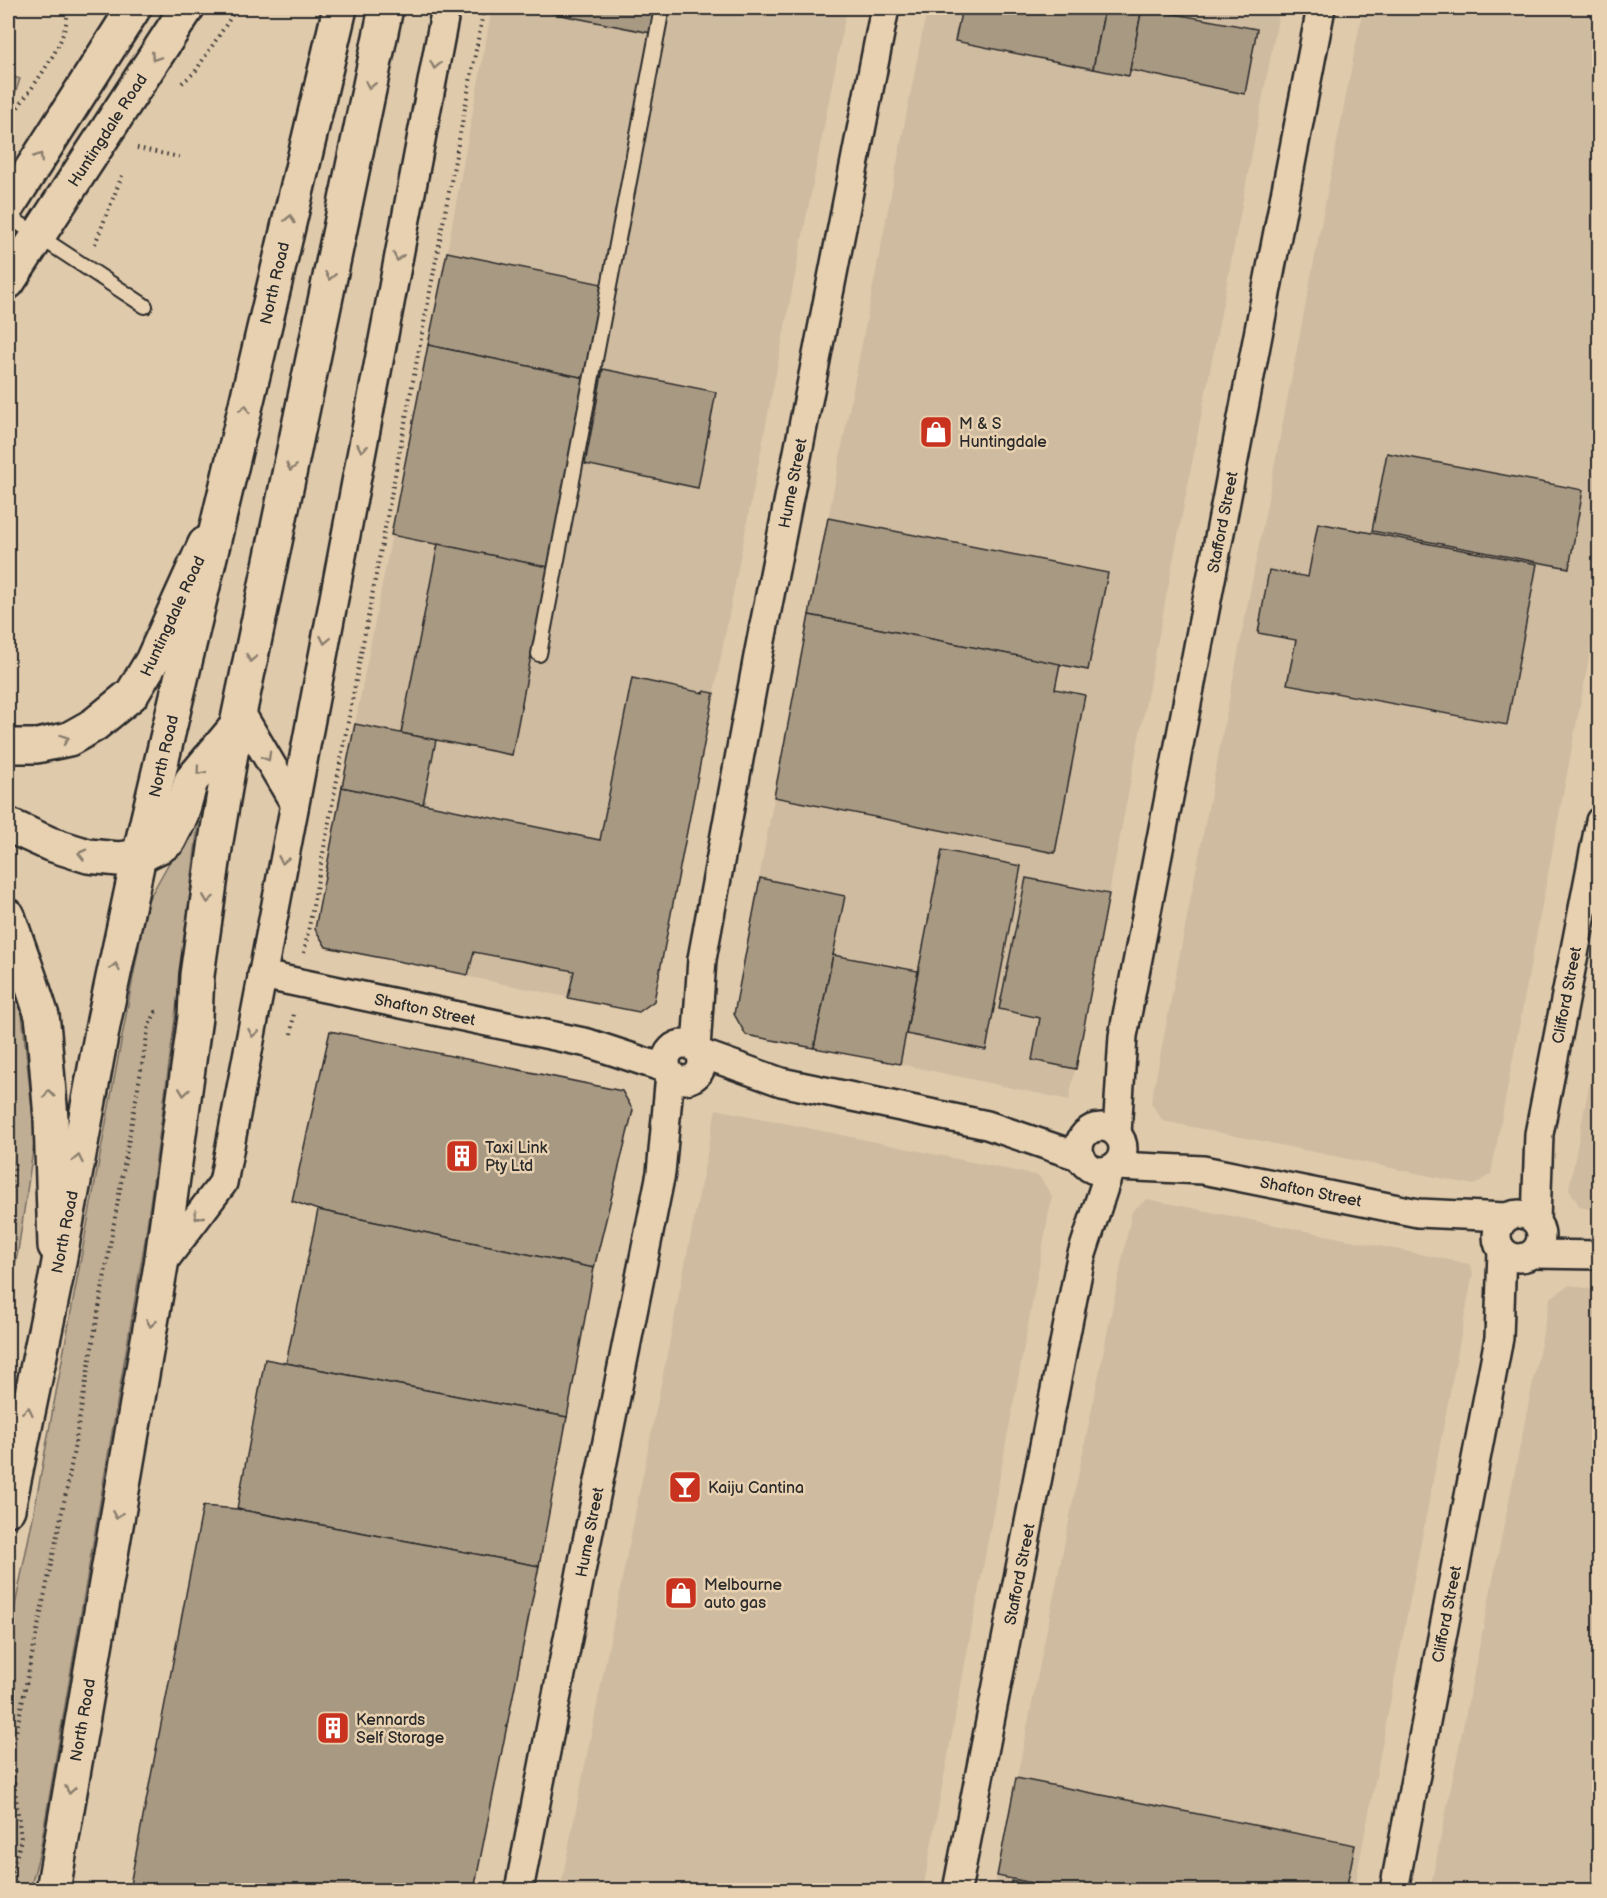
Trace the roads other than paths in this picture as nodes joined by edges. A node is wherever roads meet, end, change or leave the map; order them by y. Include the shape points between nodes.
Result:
1 (134, 8) edge
2 (187, 8) edge
3 (340, 8) edge
4 (386, 8) edge
5 (446, 8) edge
6 (662, 8) edge
7 (885, 8) edge
8 (1321, 8) edge
9 (8, 206) edge
10 (8, 216) edge
11 (38, 235) junction
12 (8, 282) edge
13 (145, 306) dead end
14 (221, 507) junction
15 (539, 654) dead end
16 (239, 718) junction
17 (8, 746) edge
18 (294, 803) junction
19 (1599, 821) edge
20 (8, 825) edge
21 (139, 856) junction
22 (8, 916) edge
23 (262, 975) junction
24 (683, 1062) junction
25 (1539, 1134) junction
26 (1101, 1148) junction
27 (1418, 1213) junction
28 (1508, 1216) junction
29 (1538, 1223) junction
30 (1599, 1250) edge
31 (1515, 1251) junction
32 (1599, 1256) edge
33 (160, 1265) junction
34 (56, 1278) junction
35 (8, 1509) edge
36 (52, 1890) edge
37 (519, 1890) edge
38 (957, 1890) edge
39 (1394, 1890) edge

9 -> 1 main road
2 -> 11 main road, Huntingdale Road
14 -> 3 main road, North Road
4 -> 16 main road, North Road
5 -> 18 street, North Road
6 - 15 lane
7 - 24 street, Hume Street
8 - 26 street, Stafford Street
10 - 11 lane
11 - 12 main road, Huntingdale Road
11 - 13 lane
17 -> 14 main road, Huntingdale Road via 69,739 94,725 132,694 152,661
14 - 21 main road, North Road
16 -> 18 street
16 -> 21 main road via 190,781 169,840
16 -> 33 main road, North Road via 216,841
18 -> 23 street, North Road
19 - 25 street, Clifford Street
21 -> 20 main road via 88,856
34 -> 21 main road, North Road
34 -> 22 main road via 51,1118 42,1016
23 - 24 street, Shafton Street
23 -> 33 street, North Road via 223,1183
24 - 26 street, Shafton Street
24 - 37 street, Hume Street
25 - 28 street, Clifford Street
25 - 29 street, Clifford Street
26 - 27 street, Shafton Street
26 - 38 street, Stafford Street
27 - 28 street, Shafton Street
27 - 31 street, Shafton Street
28 - 29 street via 1523,1214
28 - 31 street via 1498,1230
29 - 30 street
29 - 31 street via 1541,1241
31 - 32 street, Shafton Street
31 - 39 street, Clifford Street
33 -> 36 main road, North Road
35 -> 34 main road, North Road

